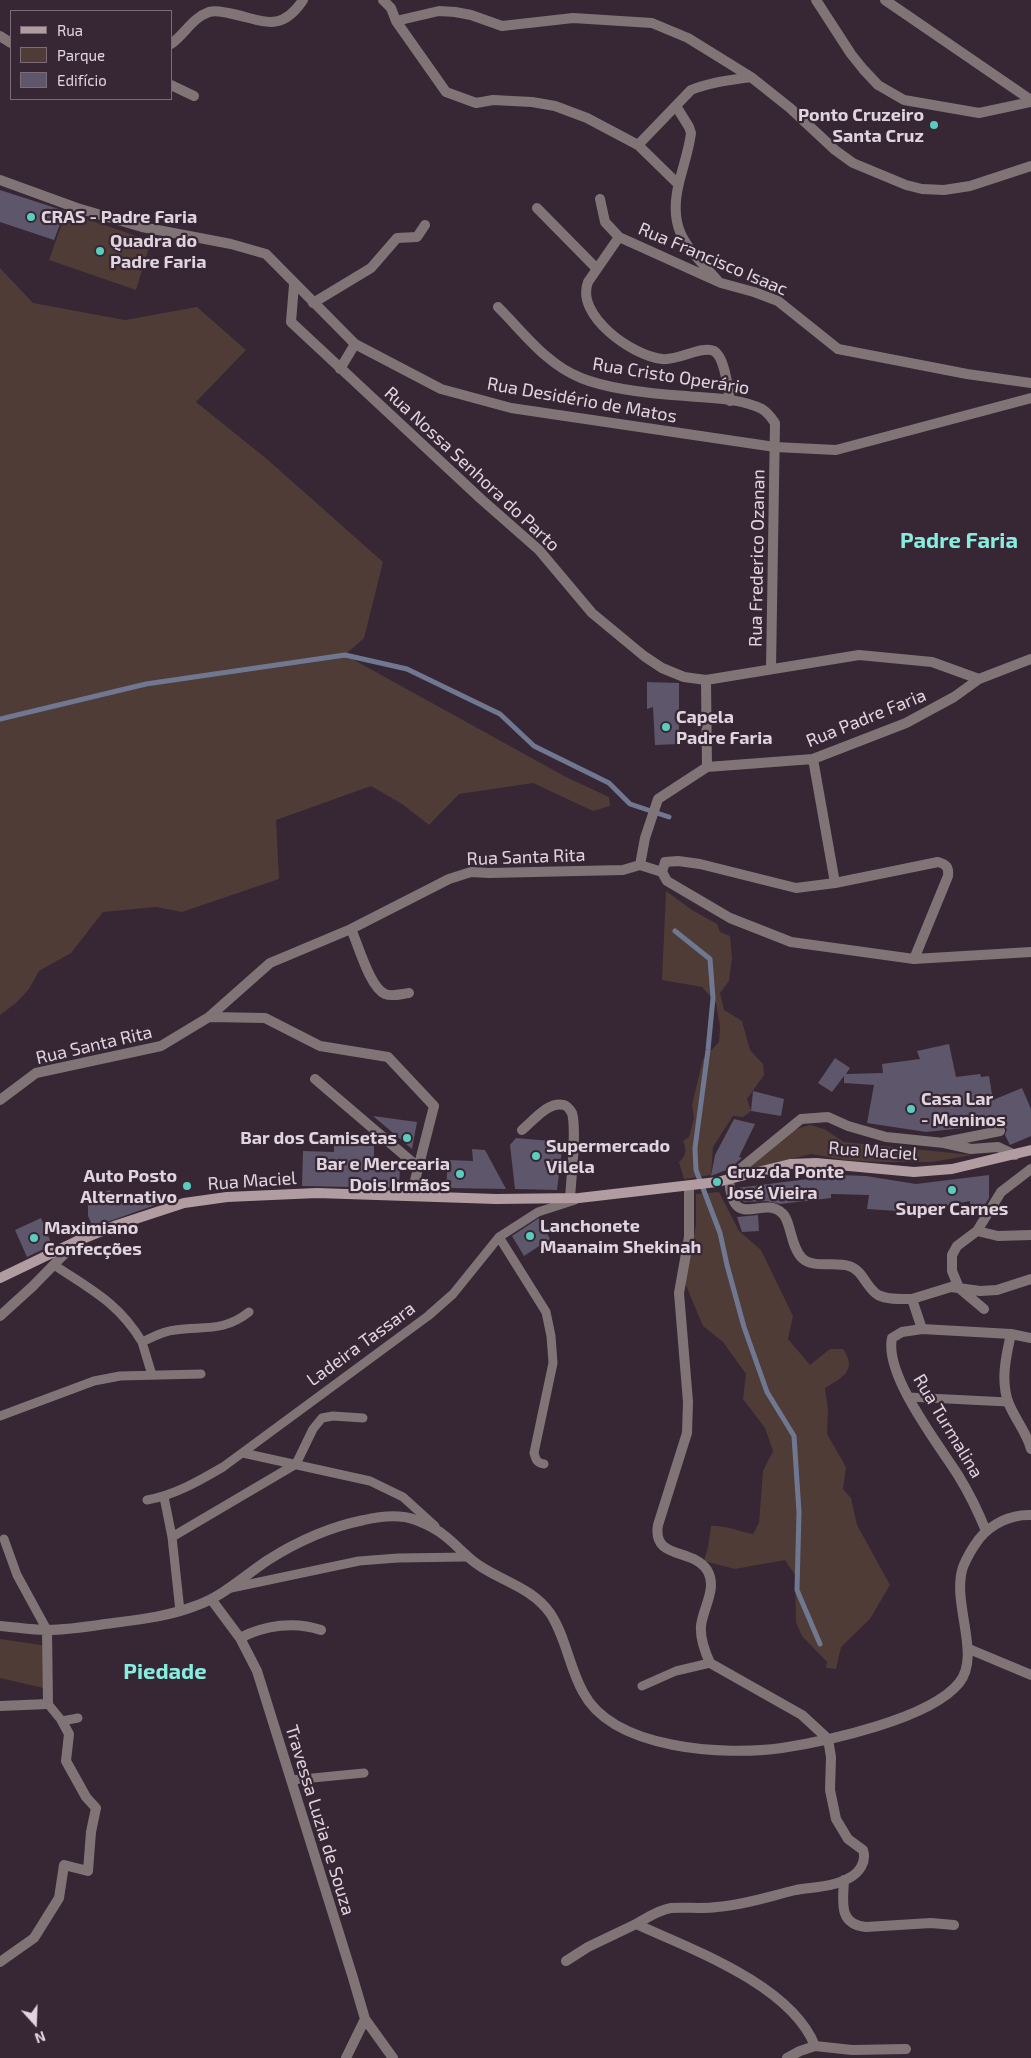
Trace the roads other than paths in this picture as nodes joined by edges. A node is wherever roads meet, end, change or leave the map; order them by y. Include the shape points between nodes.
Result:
1 (208, 0) edge
2 (303, 0) edge
3 (383, 0) edge
4 (816, 0) edge
5 (885, 0) edge
6 (210, 11) junction
7 (396, 21) junction
8 (172, 43) edge
9 (751, 77) junction
10 (172, 85) edge
11 (194, 96) dead end
12 (1031, 101) edge
13 (676, 106) junction
14 (638, 144) junction
15 (1031, 166) edge
16 (0, 180) edge
17 (678, 184) junction
18 (600, 199) dead end
19 (537, 208) dead end
20 (425, 225) dead end
21 (619, 237) junction
22 (597, 269) junction
23 (721, 283) junction
24 (294, 285) junction
25 (313, 303) junction
26 (498, 306) dead end
27 (355, 344) junction
28 (340, 368) junction
29 (1031, 383) edge
30 (1031, 398) edge
31 (730, 401) junction
32 (775, 448) junction
33 (1031, 659) edge
34 (771, 669) junction
35 (979, 679) junction
36 (706, 680) junction
37 (813, 759) junction
38 (707, 768) junction
39 (640, 865) junction
40 (662, 872) junction
41 (835, 883) junction
42 (351, 929) junction
43 (1031, 952) edge
44 (914, 959) junction
45 (408, 993) dead end
46 (210, 1017) junction
47 (314, 1079) dead end
48 (0, 1100) edge
49 (522, 1130) dead end
50 (1000, 1131) dead end
51 (944, 1143) junction
52 (1031, 1150) edge
53 (1015, 1155) junction
54 (418, 1167) junction
55 (1031, 1169) edge
56 (729, 1178) junction
57 (693, 1185) junction
58 (411, 1196) junction
59 (575, 1198) junction
60 (977, 1231) junction
61 (1031, 1235) edge
62 (498, 1237) junction
63 (77, 1241) junction
64 (54, 1265) junction
65 (0, 1278) edge
66 (1031, 1279) edge
67 (959, 1288) junction
68 (912, 1299) junction
69 (984, 1309) dead end
70 (249, 1312) dead end
71 (0, 1316) edge
72 (922, 1329) junction
73 (1011, 1334) junction
74 (1031, 1338) edge
75 (142, 1342) junction
76 (201, 1374) dead end
77 (152, 1375) junction
78 (908, 1396) junction
79 (1008, 1402) junction
80 (0, 1416) edge
81 (363, 1418) dead end
82 (1031, 1449) edge
83 (243, 1453) junction
84 (296, 1464) junction
85 (544, 1464) dead end
86 (164, 1497) junction
87 (147, 1500) dead end
88 (1031, 1515) edge
89 (986, 1531) junction
90 (444, 1534) junction
91 (172, 1537) junction
92 (4, 1539) dead end
93 (467, 1557) junction
94 (228, 1588) junction
95 (211, 1599) junction
96 (180, 1611) junction
97 (0, 1626) edge
98 (47, 1630) junction
99 (321, 1630) dead end
100 (240, 1638) junction
101 (969, 1649) junction
102 (710, 1663) junction
103 (1031, 1674) edge
104 (642, 1686) dead end
105 (48, 1704) junction
106 (0, 1706) edge
107 (78, 1718) dead end
108 (62, 1721) junction
109 (828, 1740) junction
110 (364, 1774) dead end
111 (292, 1780) junction
112 (844, 1880) junction
113 (636, 1924) junction
114 (954, 1925) dead end
115 (566, 1961) dead end
116 (0, 1962) edge
117 (365, 2019) junction
118 (815, 2046) junction
119 (906, 2049) dead end
120 (346, 2058) edge
121 (393, 2058) edge
122 (787, 2058) edge

1 - 6 street
2 - 6 street via 287,18 273,23
3 - 7 street via 391,8
4 - 12 street via 863,69 878,85 904,100 979,113
5 - 12 street
6 - 8 street via 190,24
7 - 9 street via 439,11 471,15 502,26 573,18 643,21 688,38
7 - 14 street via 446,92 476,103 493,100 555,106
9 - 13 street via 701,86 691,90
9 - 15 street via 835,150 854,163 906,185 944,190 970,186
10 - 11 street
13 - 14 street
13 - 17 street via 691,133
14 - 17 street
16 - 24 street, Rua Desidério de Matos via 142,227 266,254
17 - 23 street via 675,204 678,230 694,254
18 - 21 street, Rua Francisco Isaac via 605,222
19 - 22 street
20 - 25 street via 417,236 397,238 371,268
21 - 22 street
21 - 23 street, Rua Francisco Isaac
22 - 31 street via 585,290 585,298 597,320 625,343 655,357 678,359 713,350 722,360
23 - 29 street, Rua Francisco Isaac via 778,301 838,349
24 - 25 street, Rua Desidério de Matos
24 - 28 street, Rua Nossa Senhora do Parto via 291,322
25 - 27 street, Rua Desidério de Matos
26 - 31 street, Rua Cristo Operário via 540,352 559,368 582,379 642,391
27 - 28 street
27 - 32 street, Rua Desidério de Matos via 440,388 511,408
28 - 36 street, Rua Nossa Senhora do Parto via 539,550 592,613 662,668 684,678
30 - 32 street, Rua Desidério de Matos via 836,450
31 - 32 street, Rua Cristo Operário via 753,406 769,415 775,423
32 - 34 street, Rua Frederico Ozanan
33 - 35 street, Rua Padre Faria
34 - 35 street, Rua Nossa Senhora do Parto via 859,655 932,662
34 - 36 street, Rua Nossa Senhora do Parto
35 - 37 street, Rua Padre Faria via 954,697 906,723
36 - 38 street
37 - 38 street, Rua Padre Faria
37 - 41 street
38 - 39 street, Rua Padre Faria via 658,799
39 - 40 street, Rua Santa Rita
39 - 42 street, Rua Santa Rita via 623,870 471,872 449,878
40 - 41 street via 665,862 678,861 796,888
40 - 44 street, Rua Santa Rita via 667,881 730,918 791,942
41 - 44 street via 938,862 945,864 948,876
42 - 45 street via 380,990 386,994
42 - 46 street, Rua Santa Rita via 270,962
43 - 44 street, Rua Santa Rita
46 - 48 street, Rua Santa Rita via 161,1046 36,1073
46 - 54 street via 265,1018 320,1046 388,1057 434,1106
47 - 54 street
49 - 59 street via 544,1110 560,1105 569,1108 573,1123
50 - 51 street
51 - 53 street, Rua Maciel via 971,1149 998,1147
51 - 56 street, Rua Maciel via 886,1137 828,1118 801,1119
52 - 53 main road, Rua Maciel
53 - 56 main road, Rua Maciel via 952,1169 914,1172 816,1163 790,1164
54 - 58 street
55 - 60 street via 1002,1192
56 - 57 main road, Rua Maciel
56 - 68 street via 732,1200 740,1208 775,1209 782,1213 794,1245 808,1262 852,1266 878,1295
57 - 59 main road, Rua Maciel
57 - 102 street via 689,1237 679,1294 688,1402 687,1433 657,1534 663,1547 696,1560 706,1568 711,1579 711,1592 701,1626
58 - 59 main road, Rua Maciel
58 - 63 main road, Rua Maciel via 317,1193 227,1196 150,1213
59 - 62 lane, Ladeira Tassara via 538,1212
60 - 61 street via 998,1236
60 - 67 street via 956,1246 952,1256 952,1272
62 - 83 lane, Ladeira Tassara via 453,1294
62 - 85 lane via 546,1312 551,1336 553,1363 534,1453 536,1459
63 - 64 street
63 - 65 main road, Rua Maciel
64 - 71 street
64 - 75 lane via 123,1314
66 - 67 street via 997,1290
67 - 68 street via 942,1289
67 - 69 street
68 - 72 street
70 - 75 lane via 226,1325 173,1330
72 - 73 street, Rua Turmalina
72 - 78 street, Rua Turmalina via 896,1335 891,1344 896,1369
73 - 74 street, Rua Turmalina
73 - 79 street via 1005,1363
75 - 77 lane
76 - 77 lane
77 - 80 lane via 94,1381
78 - 79 lane
78 - 89 street, Rua Turmalina via 972,1498
79 - 82 street
81 - 84 lane via 322,1418
83 - 84 lane
83 - 86 lane, Ladeira Tassara via 201,1480
84 - 90 lane via 388,1488 403,1497
84 - 91 lane
86 - 87 lane, Ladeira Tassara
86 - 91 lane
88 - 89 street via 1002,1521
89 - 101 street via 962,1569 962,1613
90 - 93 street
90 - 94 street via 406,1517 351,1523 308,1537
91 - 96 lane
92 - 98 lane via 16,1575
93 - 94 lane via 359,1561
93 - 109 street via 541,1602 554,1620 584,1695 615,1726 646,1739 744,1751
94 - 95 street
95 - 96 street
95 - 100 street, Travessa Luzia de Souza
96 - 98 street via 137,1620
97 - 98 street
98 - 105 street
99 - 100 street via 294,1624 267,1628
100 - 111 street, Travessa Luzia de Souza via 258,1671
101 - 103 street
101 - 109 street via 967,1669 960,1682 942,1697 901,1719
102 - 104 lane via 676,1671
102 - 109 street via 802,1716
105 - 106 street
105 - 108 lane
107 - 108 lane
108 - 116 street via 69,1734 66,1761 86,1797 96,1808 88,1871 64,1865 59,1898 34,1938
109 - 112 street via 830,1790 836,1819 844,1834 864,1856 861,1868
110 - 111 lane
111 - 117 street, Travessa Luzia de Souza
112 - 113 street via 740,1905 670,1908
112 - 114 street via 844,1914 856,1926 866,1928 930,1922
113 - 115 street
113 - 118 street via 716,1959 764,1990 804,2025
117 - 120 street
117 - 121 street, Travessa Luzia de Souza
118 - 119 street via 852,2050
118 - 122 street

